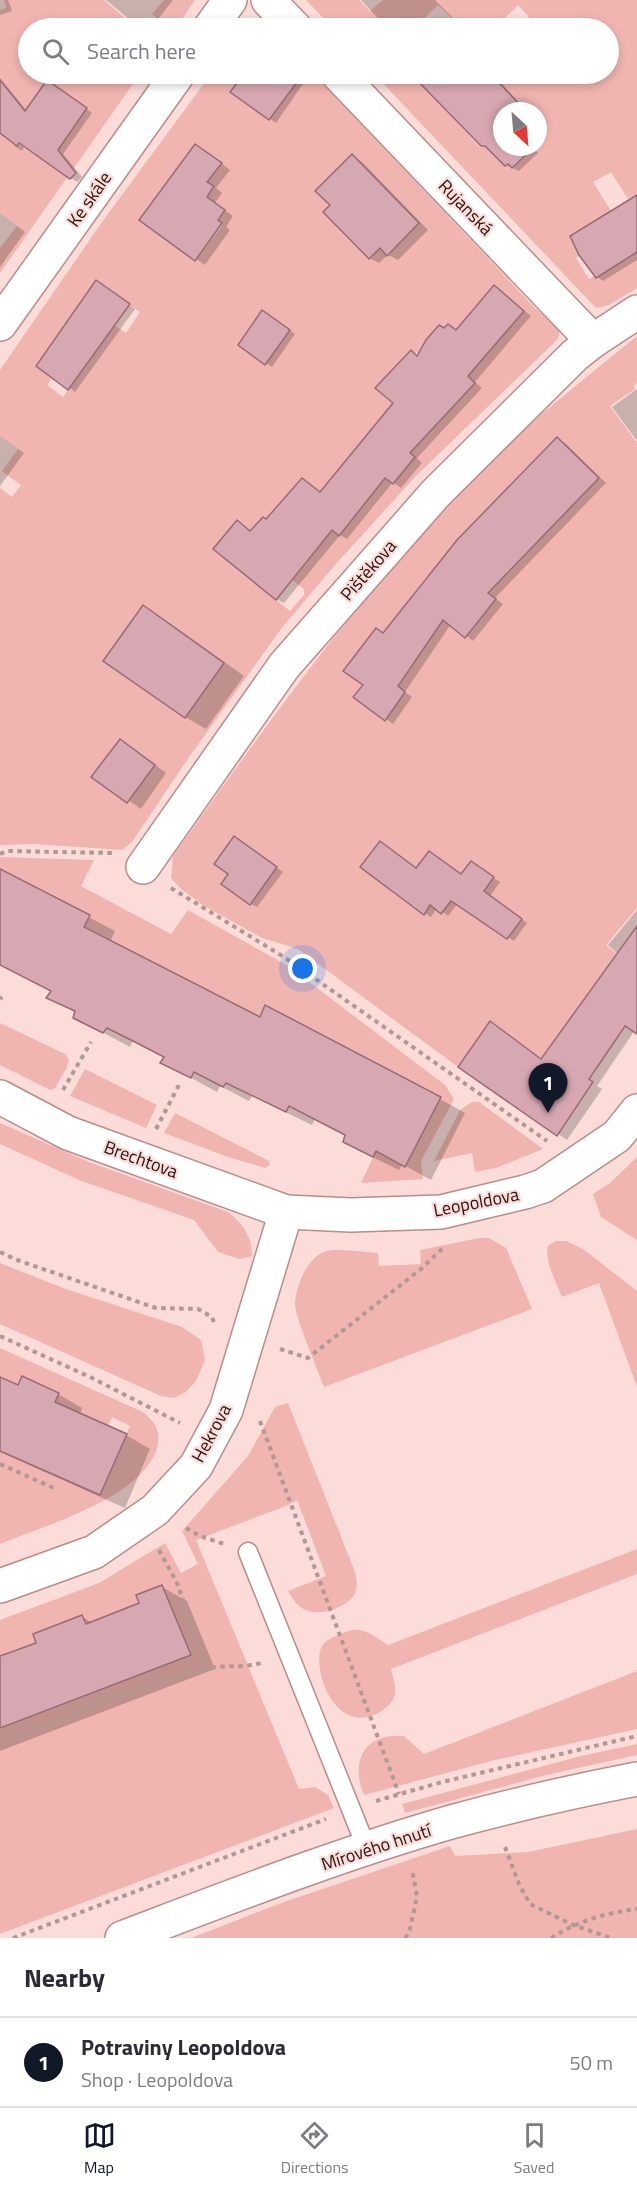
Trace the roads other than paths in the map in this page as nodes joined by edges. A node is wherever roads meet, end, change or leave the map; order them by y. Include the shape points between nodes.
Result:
1 (230, 0) edge
2 (268, 0) edge
3 (217, 18) edge
4 (285, 18) edge
5 (171, 84) edge
6 (348, 84) edge
7 (637, 312) edge
8 (0, 324) edge
9 (592, 340) junction
10 (143, 867) road end
11 (0, 1097) edge
12 (637, 1111) edge
13 (285, 1212) junction
14 (248, 1552) road end
15 (0, 1586) edge
16 (637, 1779) edge
17 (367, 1849) junction
18 (122, 1938) edge

1 - 3 street
2 - 4 street
5 - 8 street, Ke skále
6 - 9 street, Rujanská
7 - 9 street, Pištěkova
9 - 10 street, Pištěkova via 435,493 284,666
11 - 13 street, Brechtova via 68,1133
12 - 13 street, Leopoldova via 617,1136 543,1186 525,1192 441,1212
13 - 15 street, Hekrova via 226,1410 196,1466 154,1510 94,1552
14 - 17 lane
16 - 17 street, Mírového hnutí via 550,1796
17 - 18 street, Mírového hnutí

